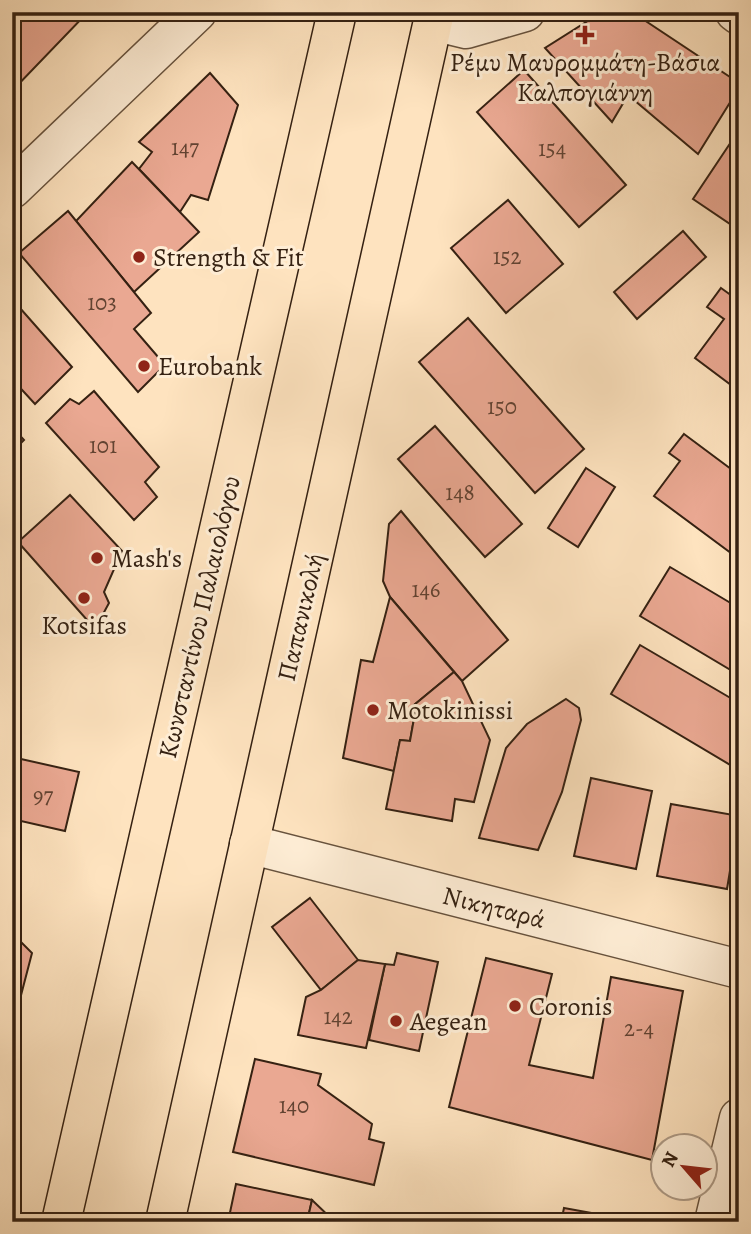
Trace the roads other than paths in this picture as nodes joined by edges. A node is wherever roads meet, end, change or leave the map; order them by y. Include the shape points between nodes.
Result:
1 (197, 12) edge
2 (337, 12) edge
3 (525, 12) edge
4 (434, 17) edge
5 (12, 189) edge
6 (249, 844) junction
7 (739, 969) edge
8 (739, 1118) edge
9 (61, 1222) edge
10 (165, 1222) edge
11 (714, 1222) edge

1 - 5 street
2 - 9 main road, Κωνσταντίνου Παλαιολόγου
3 - 4 street via 466,29
4 - 6 main road, Παπανικολή
6 - 7 street, Νικηταρά
6 - 10 main road, Παπανικολή
8 - 11 street

